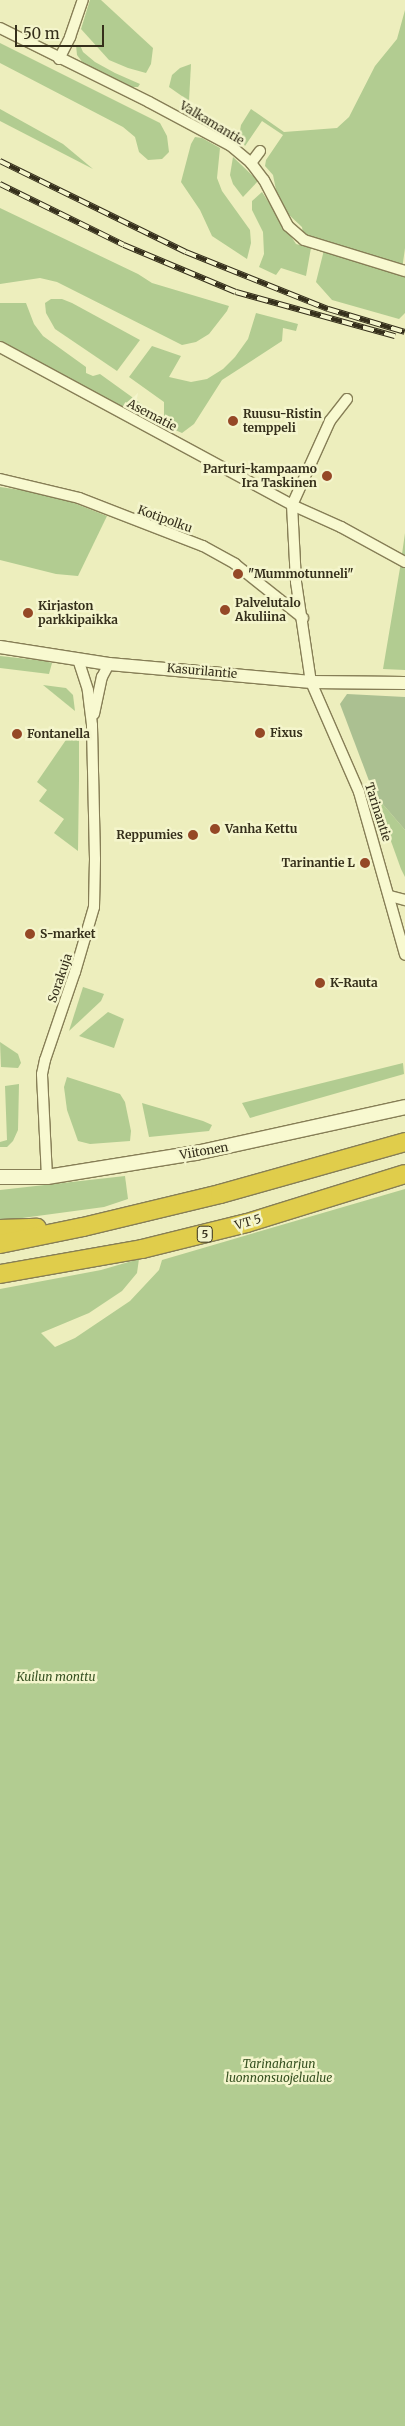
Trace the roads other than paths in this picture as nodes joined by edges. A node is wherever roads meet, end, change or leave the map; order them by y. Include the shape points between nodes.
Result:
1 (83, 0) edge
2 (0, 28) edge
3 (59, 59) junction
4 (260, 151) dead end
5 (251, 163) junction
6 (405, 271) edge
7 (0, 348) edge
8 (347, 399) dead end
9 (0, 479) edge
10 (292, 505) junction
11 (405, 562) edge
12 (303, 619) junction
13 (0, 647) edge
14 (78, 659) junction
15 (109, 664) junction
16 (311, 682) junction
17 (405, 683) edge
18 (92, 725) junction
19 (390, 896) junction
20 (405, 900) edge
21 (405, 955) edge
22 (405, 1106) edge
23 (405, 1142) edge
24 (405, 1174) edge
25 (0, 1177) edge
26 (47, 1177) junction
27 (83, 1227) junction
28 (0, 1229) edge
29 (0, 1244) edge
30 (0, 1274) edge

1 - 3 street
2 - 3 street, Valkamantie
3 - 5 street, Valkamantie via 189,123 231,146
4 - 5 street
5 - 6 street, Valkamantie via 264,180 288,226 304,240
7 - 10 street, Asematie
8 - 10 street via 330,421
9 - 12 street, Kotipolku via 78,498 203,546 235,564
10 - 11 street, Asematie
10 - 12 street, Tarinantie via 296,582
12 - 16 street, Tarinantie
13 - 14 street, Kasurilantie
14 - 15 street, Kasurilantie
14 - 18 street, Sorakuja via 88,690
15 - 16 street, Kasurilantie
15 - 18 street, Sorakuja via 98,691
16 - 17 street, Kasurilantie
16 - 19 street, Tarinantie via 359,792
18 - 26 street, Sorakuja via 94,907 76,972 43,1067
19 - 20 street
19 - 21 street, Tarinantie
22 - 26 main road, Viitonen via 228,1147
23 - 27 highway via 220,1194
24 - 30 highway, VT 5 / 5 via 247,1223 142,1249
25 - 26 main road, Viitonen
27 - 28 highway
27 - 29 highway

